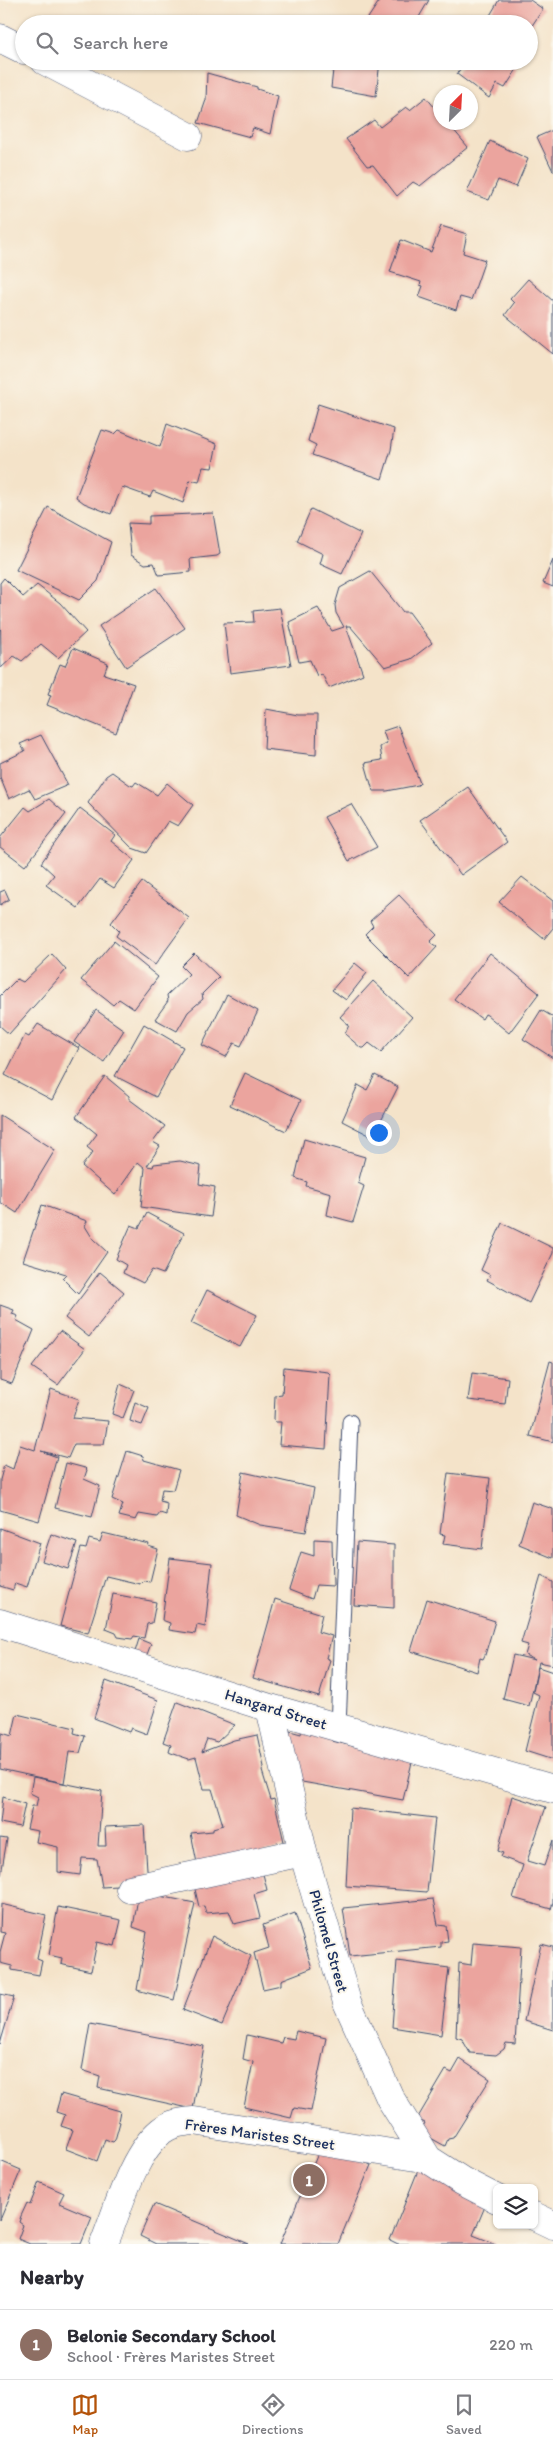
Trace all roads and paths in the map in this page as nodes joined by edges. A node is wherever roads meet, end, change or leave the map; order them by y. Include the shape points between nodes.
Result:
1 (0, 38) edge
2 (15, 46) edge
3 (62, 70) edge
4 (188, 136) dead end
5 (350, 1422) dead end
6 (0, 1623) edge
7 (270, 1708) junction
8 (338, 1728) junction
9 (553, 1789) edge
10 (303, 1852) junction
11 (130, 1889) dead end
12 (428, 2159) junction
13 (493, 2197) edge
14 (538, 2218) edge
15 (553, 2225) edge
16 (104, 2244) edge

1 - 2 street
3 - 4 street
5 - 8 lane
6 - 7 street, Hangard Street
7 - 8 street, Hangard Street
7 - 10 street, Philomel Street
8 - 9 street, Hangard Street
10 - 11 street
10 - 12 street, Philomel Street via 347,2002 390,2098
12 - 13 street via 462,2182
12 - 16 street, Frères Maristes Street via 194,2121 178,2123 162,2130 145,2150
14 - 15 street

